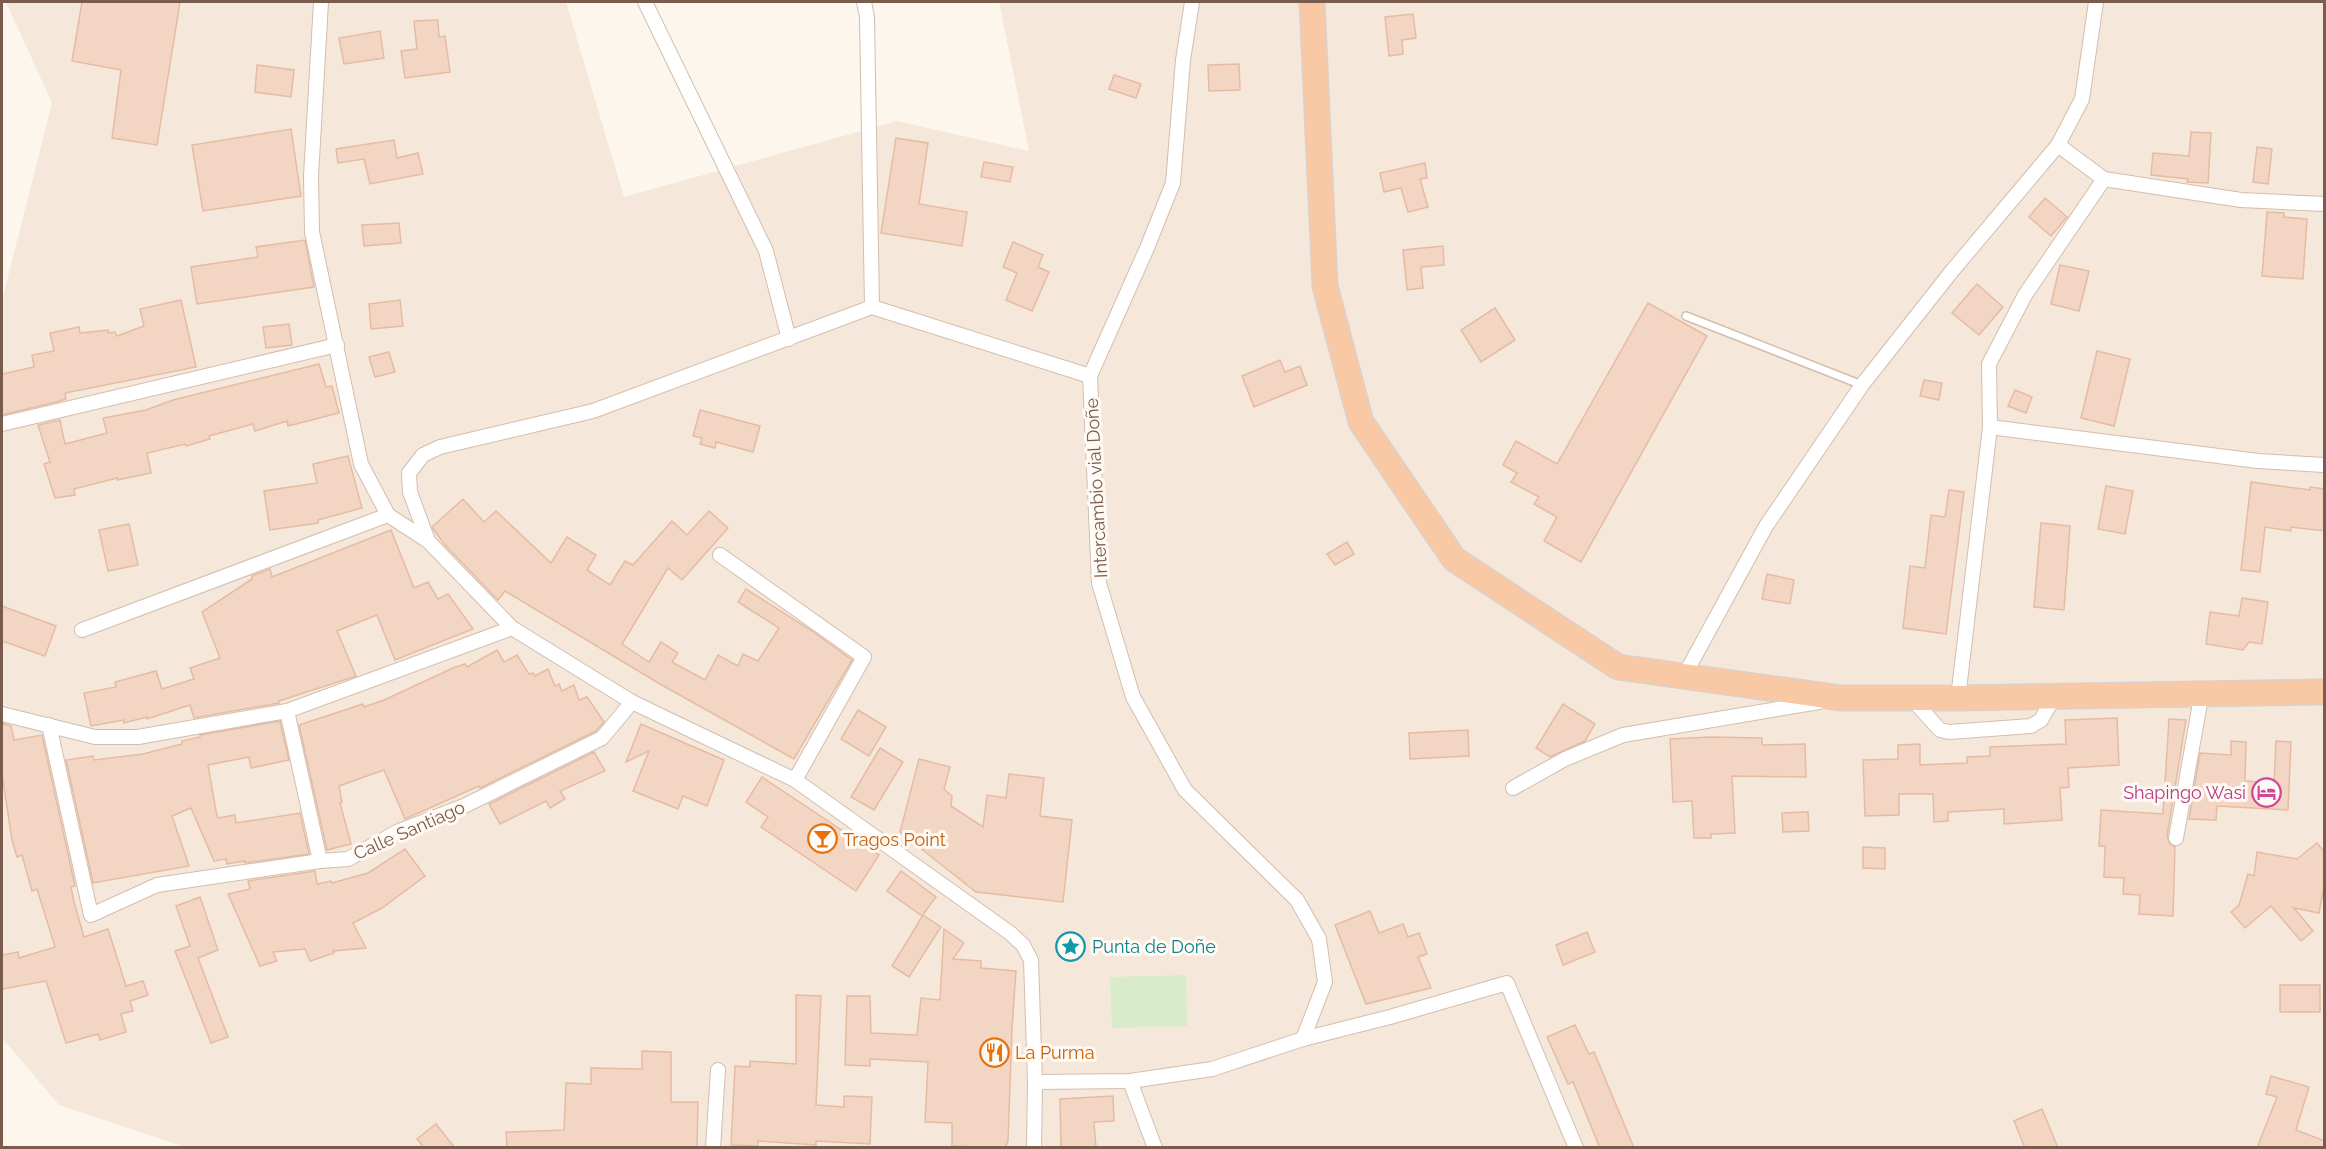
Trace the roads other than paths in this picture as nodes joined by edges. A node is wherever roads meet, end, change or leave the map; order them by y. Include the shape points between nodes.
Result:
1 (321, 2) edge
2 (645, 2) edge
3 (864, 2) edge
4 (1192, 2) edge
5 (1312, 2) edge
6 (2096, 2) edge
7 (2058, 145) junction
8 (2104, 179) junction
9 (2325, 204) edge
10 (872, 307) junction
11 (1686, 316) dead end
12 (789, 339) junction
13 (337, 345) junction
14 (1090, 375) junction
15 (1863, 385) junction
16 (2, 424) edge
17 (1990, 426) junction
18 (2325, 465) edge
19 (388, 515) junction
20 (428, 541) junction
21 (720, 555) dead end
22 (512, 628) junction
23 (82, 630) dead end
24 (1684, 676) junction
25 (2202, 692) junction
26 (2325, 692) edge
27 (2055, 695) junction
28 (1841, 698) junction
29 (1911, 698) junction
30 (1958, 698) junction
31 (632, 702) junction
32 (287, 711) junction
33 (2, 714) edge
34 (49, 725) junction
35 (795, 780) junction
36 (1513, 788) dead end
37 (2176, 838) dead end
38 (320, 861) junction
39 (1303, 1039) junction
40 (718, 1070) dead end
41 (1130, 1081) junction
42 (1035, 1082) junction
43 (713, 1148) edge
44 (1034, 1148) edge
45 (1155, 1148) edge
46 (1576, 1148) edge

1 - 13 street via 311,176 312,232
2 - 12 street via 766,251
3 - 10 street
4 - 14 street, Intercambio vial Doñe via 1173,183
5 - 24 highway via 1325,286 1361,422 1454,559 1618,667
6 - 7 street via 2082,99
7 - 8 street
7 - 15 street
8 - 9 street via 2241,200
8 - 17 street via 2025,295 1989,364
10 - 12 street
10 - 14 street
11 - 15 lane
12 - 20 street via 593,411 440,447 423,455 409,473 410,492
13 - 16 street
13 - 19 street via 361,464
14 - 39 street, Intercambio vial Doñe via 1099,583 1133,697 1185,790 1297,900 1319,939 1325,982
15 - 24 street via 1766,526
17 - 18 street via 2258,461
17 - 30 street
19 - 20 street
19 - 23 street
20 - 22 street
21 - 35 street via 864,657
22 - 31 street
22 - 32 street
24 - 28 highway
25 - 26 highway
25 - 27 highway
25 - 37 street
27 - 29 street via 2041,720 2031,726 1949,732 1940,730
27 - 30 highway
28 - 29 highway
28 - 36 street via 1623,735 1565,759
29 - 30 highway
31 - 35 street
31 - 38 street, Calle Santiago via 602,738 464,806 399,831 348,859
32 - 34 street via 138,737 95,737
32 - 38 street
33 - 34 street
34 - 38 street, Calle Santiago via 91,915 157,885
35 - 42 street via 1023,945 1031,960
39 - 41 street via 1212,1069
39 - 46 street via 1507,983
40 - 43 street
41 - 42 street
41 - 45 street
42 - 44 street

